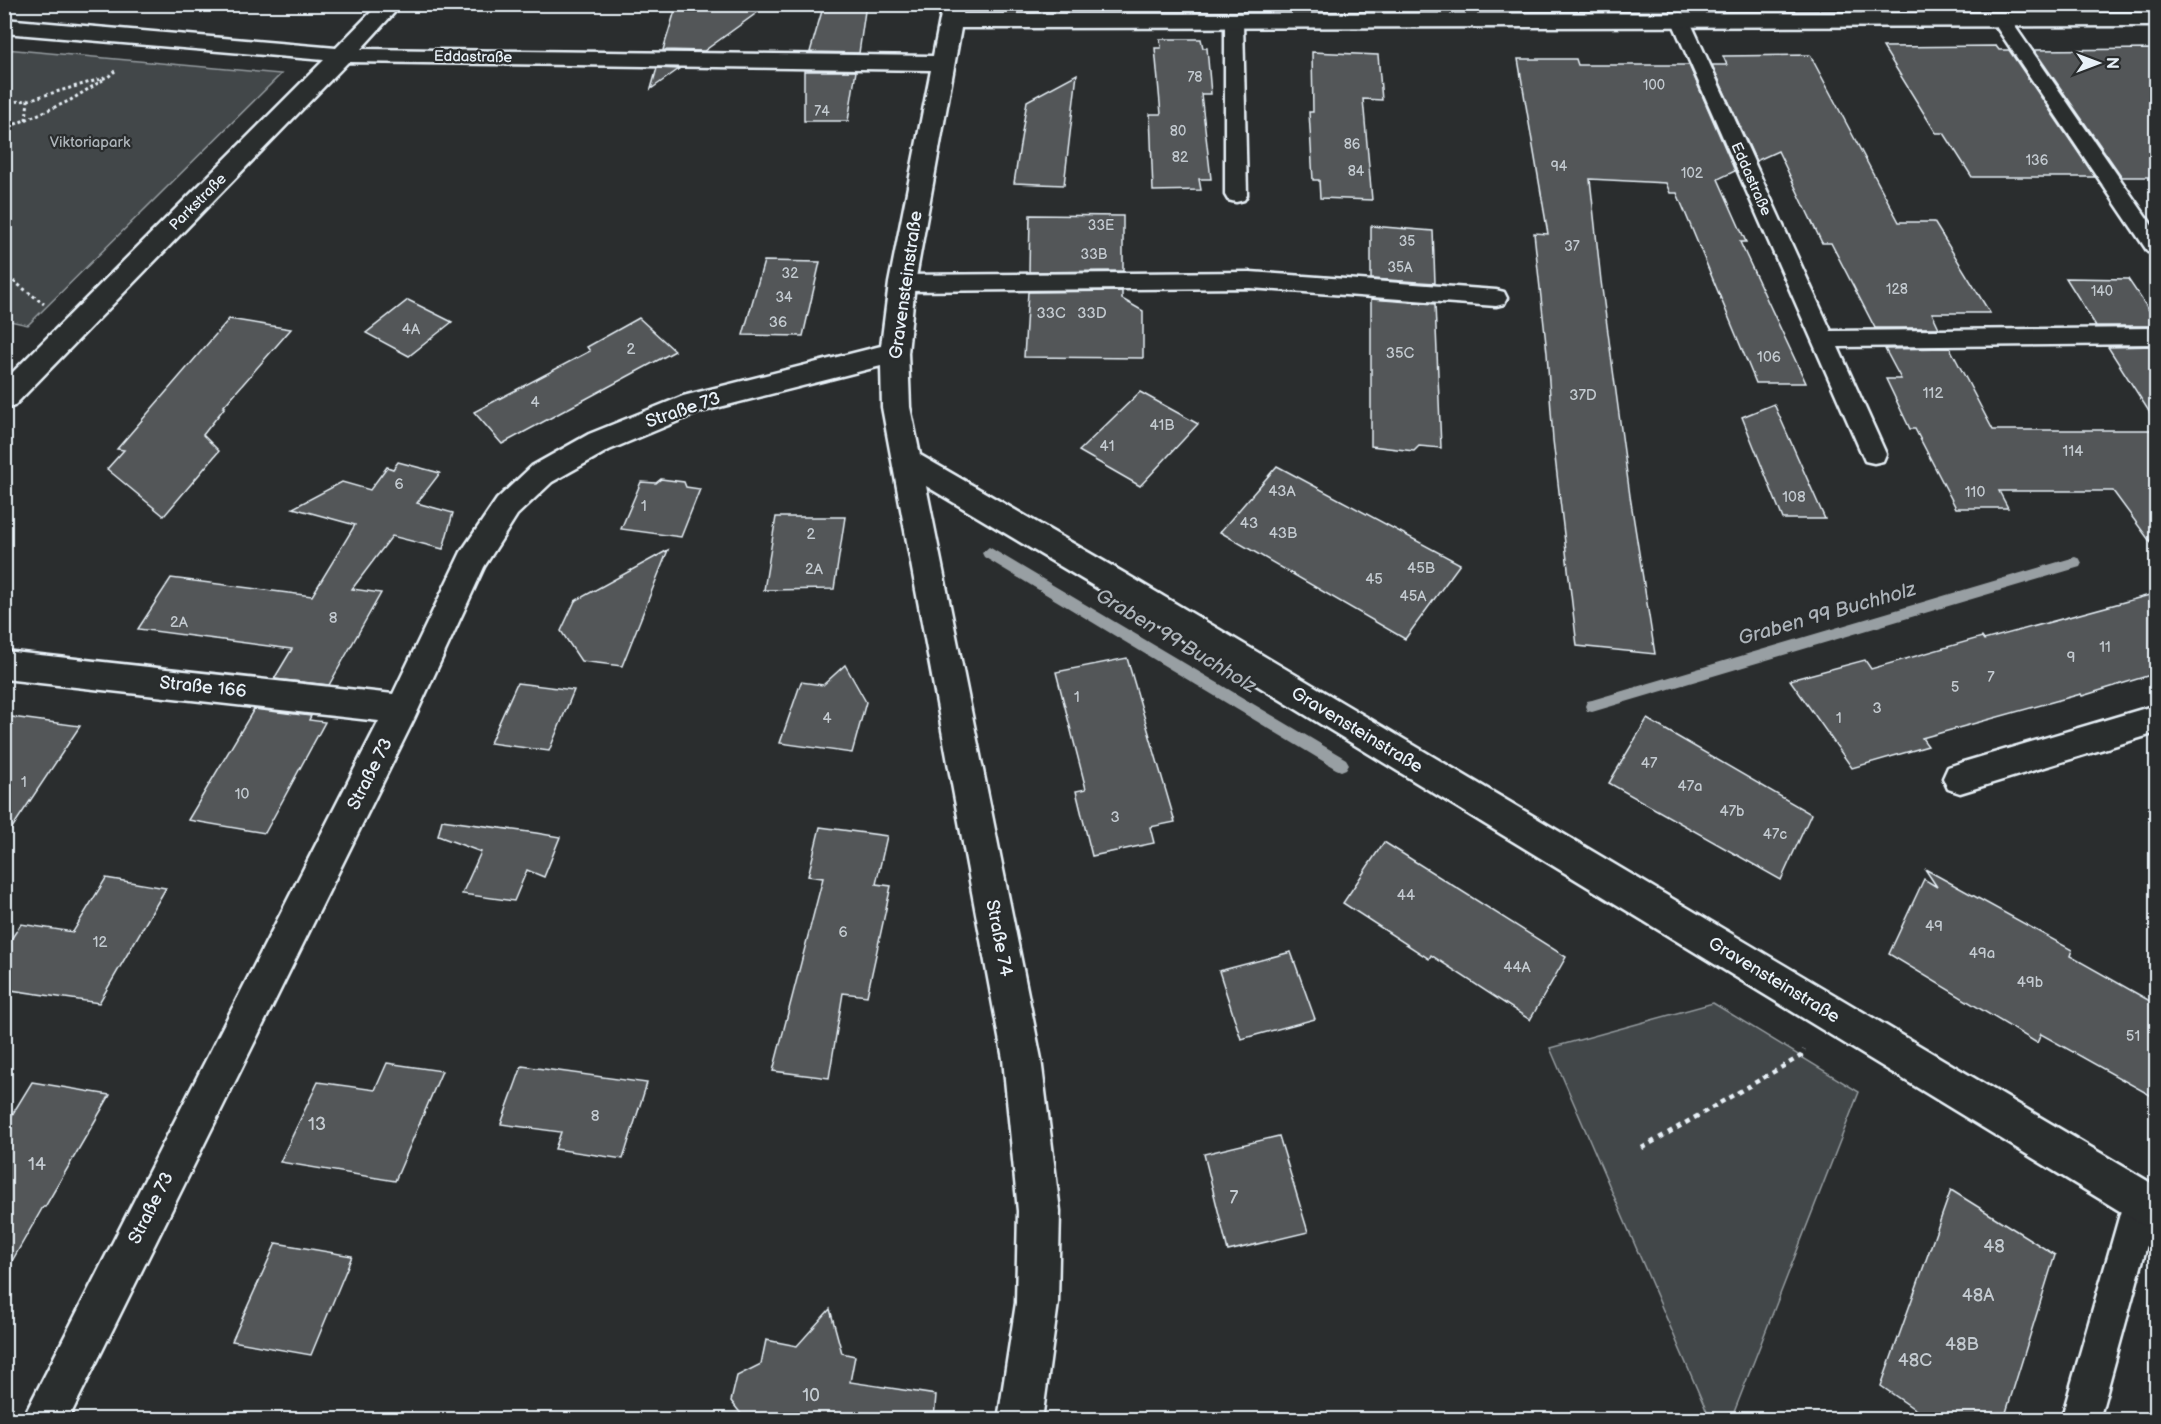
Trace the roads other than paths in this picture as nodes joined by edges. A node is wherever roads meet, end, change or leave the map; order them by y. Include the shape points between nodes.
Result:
1 (392, 4) edge
2 (952, 13) edge
3 (1680, 19) junction
4 (2000, 19) junction
5 (2157, 19) edge
6 (1234, 22) junction
7 (4, 26) edge
8 (343, 55) junction
9 (942, 63) junction
10 (1236, 195) dead end
11 (2157, 247) edge
12 (902, 283) junction
13 (1496, 298) dead end
14 (2157, 336) edge
15 (1823, 339) junction
16 (894, 353) junction
17 (4, 399) edge
18 (1874, 454) dead end
19 (907, 461) junction
20 (4, 665) edge
21 (402, 710) junction
22 (2157, 719) edge
23 (1960, 778) dead end
24 (2149, 1205) edge
25 (44, 1419) edge
26 (1020, 1419) edge
27 (2080, 1419) edge

1 - 8 street, Parkstraße
2 - 6 street
2 - 9 street, Gravensteinstraße
3 - 4 street
3 - 6 street
3 - 15 lane, Eddastraße
4 - 5 street
4 - 11 lane
6 - 10 lane
7 - 8 street, Eddastraße
8 - 9 street, Eddastraße
8 - 17 street, Parkstraße
9 - 12 street, Gravensteinstraße
12 - 13 lane via 1250,280
12 - 16 street, Gravensteinstraße
14 - 15 lane
15 - 18 lane, Eddastraße
16 - 19 street, Gravensteinstraße via 897,406
16 - 21 street, Straße 73 via 693,403 599,442 542,474 507,507 472,561
19 - 24 street, Gravensteinstraße
19 - 26 street, Straße 74 via 1022,1059 1038,1210 1037,1303
20 - 21 street, Straße 166
21 - 25 street, Straße 73
22 - 23 street
24 - 27 lane, Gravensteinstraße

